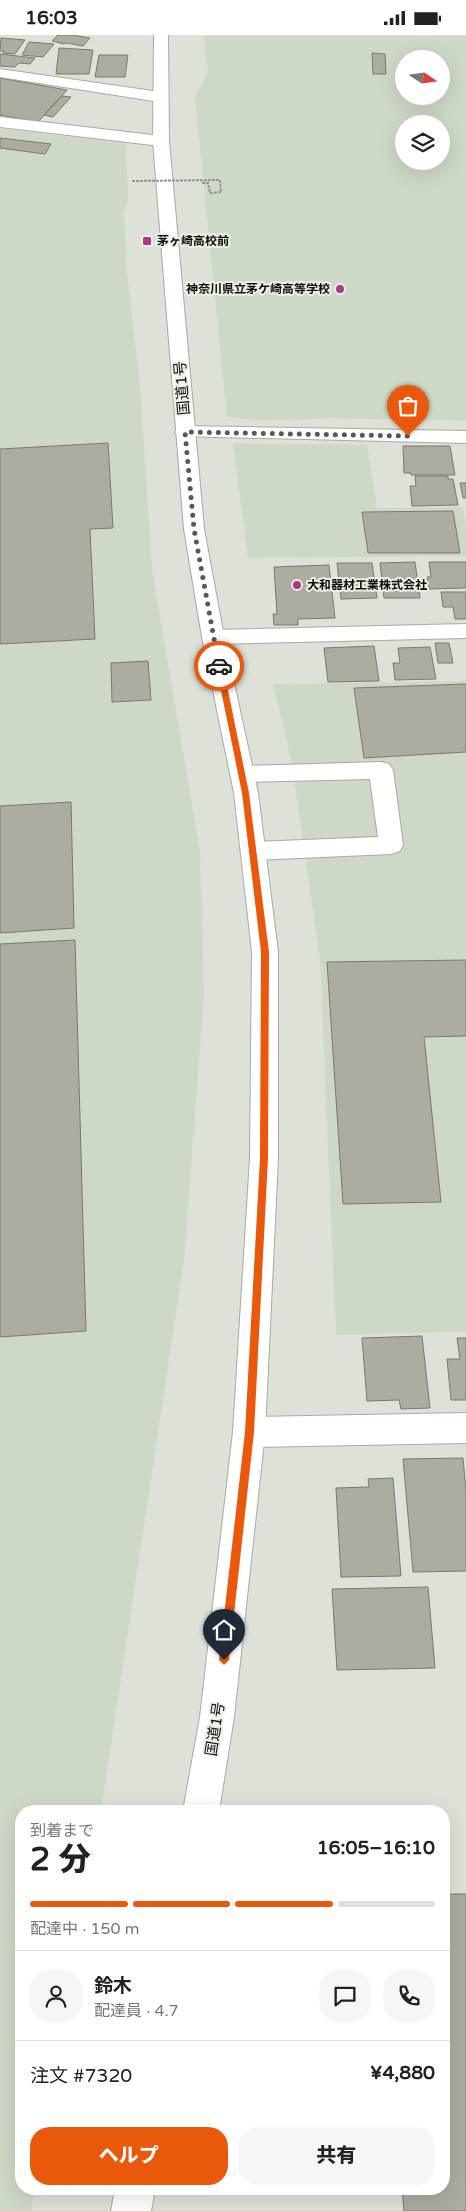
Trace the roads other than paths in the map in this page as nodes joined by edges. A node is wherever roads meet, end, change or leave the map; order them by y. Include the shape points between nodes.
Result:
1 (161, 35) edge
2 (0, 73) edge
3 (160, 97) junction
4 (0, 122) edge
5 (161, 141) junction
6 (185, 432) junction
7 (466, 437) edge
8 (466, 631) edge
9 (214, 637) junction
10 (242, 774) junction
11 (253, 851) junction
12 (466, 1427) edge
13 (249, 1432) junction
14 (202, 1805) edge
15 (134, 2195) edge
16 (131, 2211) edge

1 - 3 main road, 国道1号
2 - 3 main road
3 - 5 main road, 国道1号
4 - 5 main road
5 - 6 main road, 国道1号
6 - 7 main road
6 - 9 main road, 国道1号 via 194,529
8 - 9 main road
9 - 10 main road, 国道1号
10 - 11 main road, 国道1号
10 - 11 main road via 381,770 391,845
11 - 13 main road, 国道1号 via 265,952 264,1158
12 - 13 main road
13 - 14 main road, 国道1号 via 217,1717
15 - 16 main road

